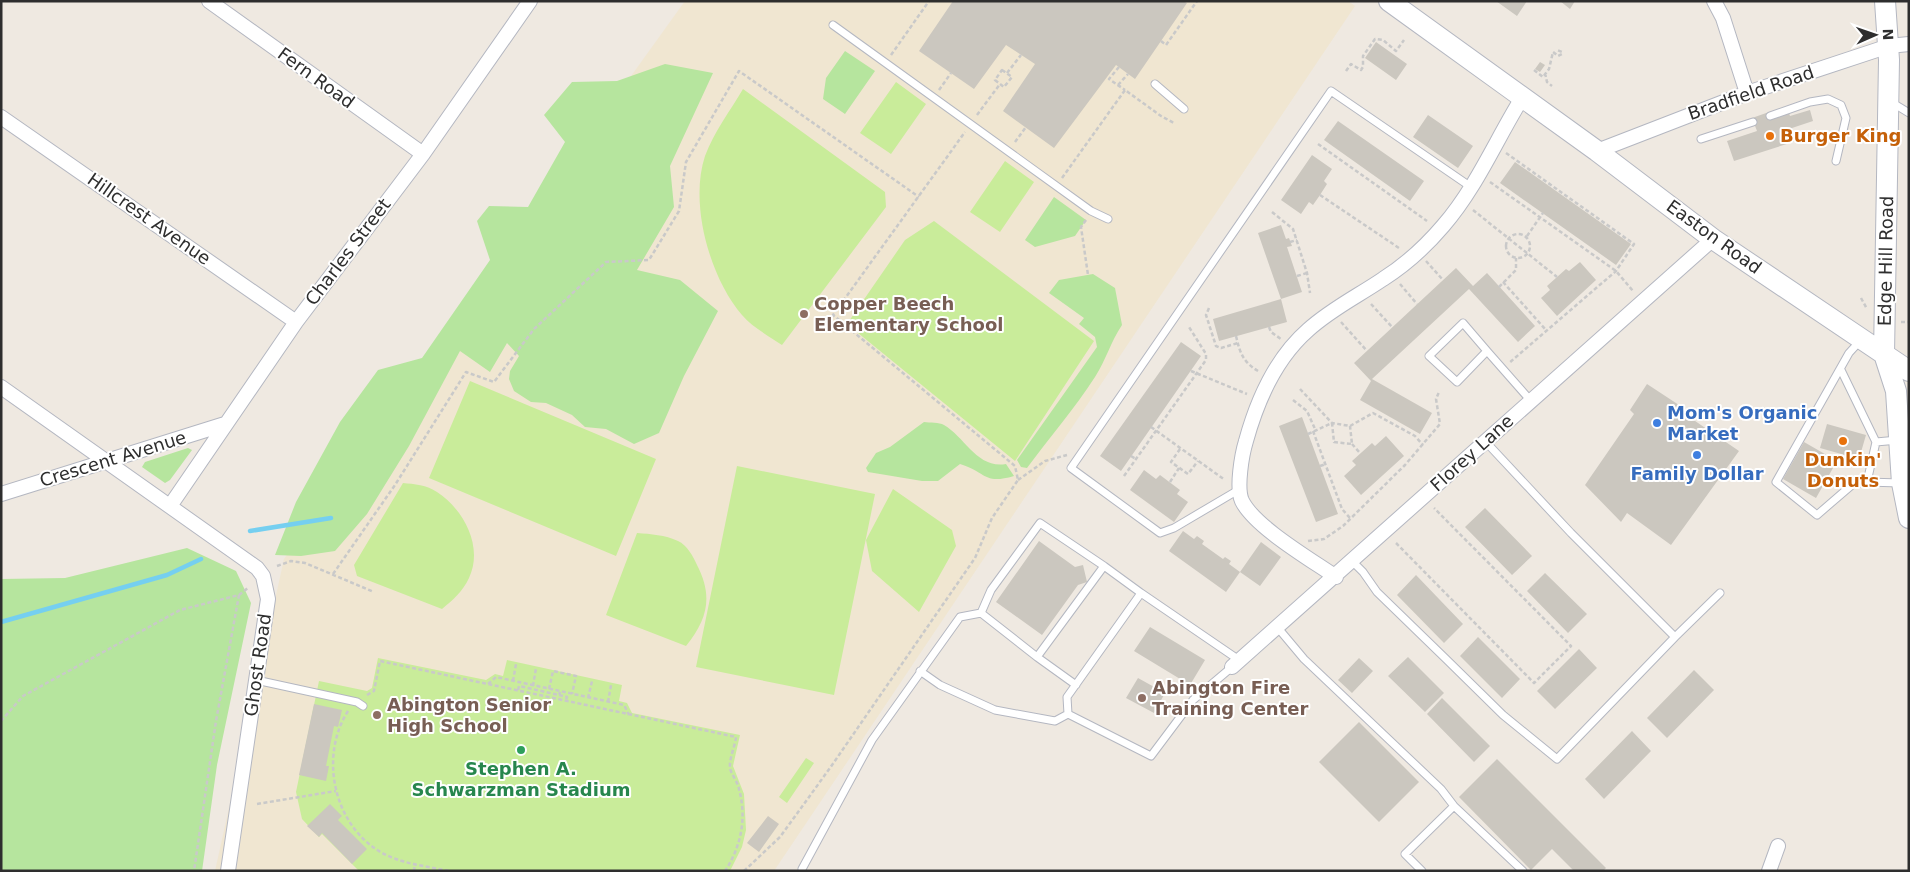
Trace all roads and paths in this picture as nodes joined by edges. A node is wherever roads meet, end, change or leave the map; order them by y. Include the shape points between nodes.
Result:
1 (209, 1) edge
2 (530, 1) edge
3 (930, 1) edge
4 (1197, 1) edge
5 (1389, 1) edge
6 (1714, 1) edge
7 (1885, 1) edge
8 (833, 25) dead end
9 (1404, 40) dead end
10 (1161, 41) dead end
11 (1899, 45) edge
12 (1557, 50) dead end
13 (1021, 55) dead end
14 (885, 63) junction
15 (1119, 68) dead end
16 (1534, 70) dead end
17 (1346, 71) dead end
18 (951, 73) dead end
19 (1007, 73) junction
20 (1545, 73) junction
21 (1128, 74) dead end
22 (1000, 84) junction
23 (1155, 84) dead end
24 (1118, 85) junction
25 (1552, 86) dead end
26 (1125, 90) junction
27 (1747, 93) junction
28 (933, 98) junction
29 (1522, 98) junction
30 (1889, 100) junction
31 (1184, 109) dead end
32 (1909, 113) edge
33 (1770, 116) dead end
34 (1, 117) edge
35 (1753, 122) dead end
36 (1174, 123) dead end
37 (971, 124) junction
38 (1026, 127) dead end
39 (1701, 139) dead end
40 (1318, 144) dead end
41 (1008, 151) junction
42 (1597, 151) junction
43 (1506, 153) dead end
44 (423, 154) junction
45 (1836, 161) dead end
46 (1490, 182) dead end
47 (1056, 186) junction
48 (1471, 187) junction
49 (1320, 195) dead end
50 (919, 197) junction
51 (1472, 209) dead end
52 (1272, 212) dead end
53 (1543, 213) dead end
54 (1432, 216) dead end
55 (1541, 218) junction
56 (1108, 219) dead end
57 (1086, 220) dead end
58 (1526, 236) junction
59 (1508, 238) junction
60 (1713, 239) junction
61 (1297, 240) junction
62 (1290, 242) dead end
63 (1406, 242) dead end
64 (1400, 248) junction
65 (1395, 252) dead end
66 (1527, 254) junction
67 (1516, 258) junction
68 (1425, 260) dead end
69 (1616, 271) junction
70 (1307, 273) junction
71 (1088, 275) dead end
72 (1297, 276) dead end
73 (1557, 277) dead end
74 (1443, 280) dead end
75 (1399, 282) dead end
76 (1503, 282) junction
77 (1499, 287) dead end
78 (1310, 293) dead end
79 (1634, 293) dead end
80 (1861, 298) dead end
81 (1370, 303) dead end
82 (1417, 304) dead end
83 (1209, 308) dead end
84 (1867, 309) dead end
85 (296, 322) junction
86 (1341, 322) dead end
87 (1899, 322) dead end
88 (1909, 322) edge
89 (1189, 327) dead end
90 (1269, 327) dead end
91 (1392, 328) dead end
92 (1546, 330) junction
93 (1236, 336) dead end
94 (1862, 339) junction
95 (1282, 340) dead end
96 (1238, 343) junction
97 (1367, 351) dead end
98 (1487, 351) junction
99 (1884, 354) junction
100 (1503, 369) junction
101 (1841, 370) junction
102 (1191, 371) dead end
103 (1909, 371) edge
104 (1260, 372) dead end
105 (1196, 375) junction
106 (1, 387) edge
107 (1300, 389) dead end
108 (1439, 392) dead end
109 (1247, 394) dead end
110 (1171, 400) dead end
111 (1293, 400) dead end
112 (1531, 401) junction
113 (1176, 403) junction
114 (1332, 422) junction
115 (225, 424) junction
116 (1350, 426) junction
117 (1152, 427) dead end
118 (1315, 431) junction
119 (1156, 432) junction
120 (1308, 434) dead end
121 (1898, 440) junction
122 (1485, 441) junction
123 (1876, 442) junction
124 (1352, 444) junction
125 (1422, 445) junction
126 (1180, 449) junction
127 (1084, 450) junction
128 (1360, 453) dead end
129 (1131, 456) dead end
130 (1136, 459) junction
131 (107, 461) junction
132 (1198, 461) junction
133 (1326, 464) junction
134 (1320, 466) dead end
135 (1179, 468) junction
136 (1124, 476) dead end
137 (1018, 480) junction
138 (1226, 480) dead end
139 (1170, 482) dead end
140 (1867, 482) junction
141 (1902, 483) junction
142 (1241, 489) junction
143 (1, 494) edge
144 (170, 506) junction
145 (1434, 508) dead end
146 (1350, 518) junction
147 (1909, 518) edge
148 (1308, 541) dead end
149 (1396, 543) dead end
150 (1352, 561) junction
151 (276, 566) dead end
152 (1104, 566) junction
153 (333, 574) junction
154 (1336, 577) junction
155 (249, 588) dead end
156 (374, 592) dead end
157 (1720, 593) dead end
158 (1141, 594) junction
159 (239, 595) junction
160 (981, 613) junction
161 (1278, 628) junction
162 (1675, 637) junction
163 (1037, 657) junction
164 (516, 664) dead end
165 (1236, 664) junction
166 (536, 668) dead end
167 (920, 671) junction
168 (256, 680) junction
169 (513, 681) junction
170 (592, 681) dead end
171 (488, 684) junction
172 (611, 685) dead end
173 (1076, 685) junction
174 (533, 686) junction
175 (549, 689) junction
176 (518, 690) junction
177 (560, 693) junction
178 (572, 694) junction
179 (588, 698) junction
180 (566, 701) junction
181 (608, 702) junction
182 (360, 704) junction
183 (629, 714) junction
184 (1068, 714) junction
185 (1, 721) edge
186 (336, 791) junction
187 (257, 804) dead end
188 (1454, 806) junction
189 (1778, 846) dead end
190 (415, 864) junction
191 (802, 869) dead end
192 (442, 870) edge
193 (194, 871) edge
194 (228, 871) edge
195 (414, 871) edge
196 (449, 871) edge
197 (724, 871) edge
198 (744, 871) edge
199 (1422, 871) edge
200 (1522, 871) edge
201 (1769, 871) edge

1 - 44 street, Fern Road
2 - 44 street, Charles Street
3 - 14 path
4 - 10 path via 1166,45
5 - 29 main road, Easton Road
6 - 27 street via 1723,18
7 - 11 main road, Edge Hill Road
8 - 14 lane
9 - 17 path via 1396,51 1383,40 1376,39 1363,56 1361,70 1350,64
11 - 27 street, Bradfield Road
11 - 30 main road, Edge Hill Road
12 - 20 path via 1564,53 1560,56 1553,52
13 - 19 path
14 - 28 lane
15 - 24 path via 1109,80
16 - 20 path via 1543,77
18 - 28 path
19 - 22 path via 1012,77 1004,87
19 - 22 path via 1002,70 995,80
20 - 25 path via 1547,82
21 - 24 path
22 - 37 path
23 - 31 lane
24 - 26 path
26 - 36 path
26 - 47 path
27 - 42 street, Bradfield Road
28 - 37 lane
29 - 42 main road, Easton Road
29 - 48 street
30 - 32 lane
30 - 99 main road, Edge Hill Road
33 - 45 lane via 1828,99 1841,106 1846,118
34 - 85 street, Hillcrest Avenue
35 - 39 lane
37 - 41 lane
37 - 50 path
38 - 41 path
40 - 54 path via 1426,222
41 - 47 lane
42 - 60 main road, Easton Road
43 - 69 path via 1634,244
44 - 85 street, Charles Street
46 - 55 path
47 - 56 lane
48 - 127 lane via 1331,91
48 - 142 street via 1443,226 1412,257 1333,310 1307,331 1281,362 1253,415 1242,454
49 - 64 path
50 - 137 path via 833,316 1016,466
50 - 153 path via 739,71 686,162 679,211 649,260 606,262 534,330 494,382 466,372 395,485
51 - 59 path
52 - 61 path via 1293,229
53 - 55 path
55 - 58 path
55 - 69 path
57 - 71 path via 1081,227
58 - 59 path via 1515,233
58 - 66 path via 1530,244
59 - 66 path
59 - 67 path via 1506,250
60 - 94 main road, Easton Road
60 - 112 street, Florey Lane
61 - 62 path
61 - 70 path
63 - 64 path
64 - 65 path
66 - 67 path
66 - 73 path
67 - 76 path via 1516,270
68 - 74 path
69 - 79 path
69 - 92 path
70 - 72 path
70 - 78 path
75 - 82 path
76 - 77 path
76 - 92 path
80 - 84 path
81 - 91 path
83 - 96 path via 1206,315 1216,346 1221,348
85 - 115 street, Charles Street
86 - 97 path
87 - 88 path
89 - 105 path via 1206,354 1206,360
90 - 95 path
92 - 100 path
93 - 96 path
94 - 99 main road, Easton Road
94 - 101 lane via 1849,353
96 - 104 path via 1241,357
98 - 98 lane via 1457,382 1429,356 1463,323
98 - 100 lane
99 - 103 main road, Easton Road
99 - 121 main road, Edge Hill Road via 1896,391
100 - 112 lane
101 - 123 lane
101 - 140 lane via 1776,482 1817,515 1853,484
102 - 105 path
105 - 109 path
105 - 113 path
106 - 131 street, Ghost Road
107 - 114 path
108 - 125 path via 1436,399 1440,424
110 - 113 path
111 - 118 path via 1307,411
112 - 122 street, Florey Lane
113 - 119 path
114 - 116 path
114 - 118 path
114 - 124 path via 1334,442
115 - 131 street, Crescent Avenue
115 - 144 street, Charles Street
116 - 124 path
116 - 125 path via 1373,413 1415,436
117 - 119 path
118 - 120 path
118 - 133 path
119 - 126 path
119 - 130 path
121 - 123 lane
121 - 141 main road, Edge Hill Road
122 - 150 street, Florey Lane
122 - 162 lane
123 - 140 lane
124 - 128 path
125 - 146 path
126 - 132 path
126 - 135 path via 1171,462
127 - 137 path via 1045,461
127 - 142 lane via 1071,468 1160,533
129 - 130 path
130 - 136 path
131 - 143 street, Crescent Avenue
131 - 144 street, Ghost Road
132 - 135 path via 1188,474
132 - 138 path
133 - 134 path
133 - 146 path via 1342,509
135 - 139 path
137 - 198 path via 992,518 975,558 830,768 780,837
140 - 141 lane
141 - 147 main road, Edge Hill Road
142 - 154 street via 1242,500 1259,523
144 - 168 street, Ghost Road via 257,568 263,576 268,600
145 - 149 path via 1571,646 1534,683
146 - 148 path via 1324,539
150 - 154 street, Florey Lane
150 - 162 lane via 1377,592 1446,660 1503,715 1557,759
151 - 153 path via 291,561
152 - 158 lane
152 - 160 lane via 1040,523 991,590
152 - 163 lane
153 - 156 path
154 - 161 street, Florey Lane
155 - 159 path
157 - 162 lane
158 - 165 lane
158 - 173 lane
159 - 185 path via 180,610 23,696
159 - 193 path
160 - 163 lane
160 - 167 lane via 960,617
161 - 165 street, Florey Lane
161 - 188 lane via 1304,660 1441,789
163 - 173 lane
164 - 169 path
165 - 184 lane via 1193,700 1151,756
166 - 174 path
167 - 184 lane via 940,685 994,710 1055,721
167 - 191 lane via 872,740
168 - 182 lane
168 - 194 street, Ghost Road
169 - 171 path via 496,677
169 - 174 path
170 - 179 path
171 - 176 path
171 - 182 path via 380,661 374,691
172 - 181 path
173 - 184 lane via 1067,697
174 - 175 path
175 - 177 path
175 - 178 path via 553,671 576,676
176 - 177 path via 519,686
176 - 180 path
177 - 178 path
177 - 180 path via 567,697
178 - 179 path
179 - 181 path
180 - 183 path
181 - 183 path via 624,705
182 - 186 path via 352,706 339,732 334,756
183 - 197 path via 736,737 730,769 740,790 741,839
186 - 187 path
186 - 190 path via 340,806 360,835 395,859
188 - 199 lane via 1405,854
188 - 200 lane
189 - 201 street
190 - 192 path
190 - 195 path
192 - 196 path

